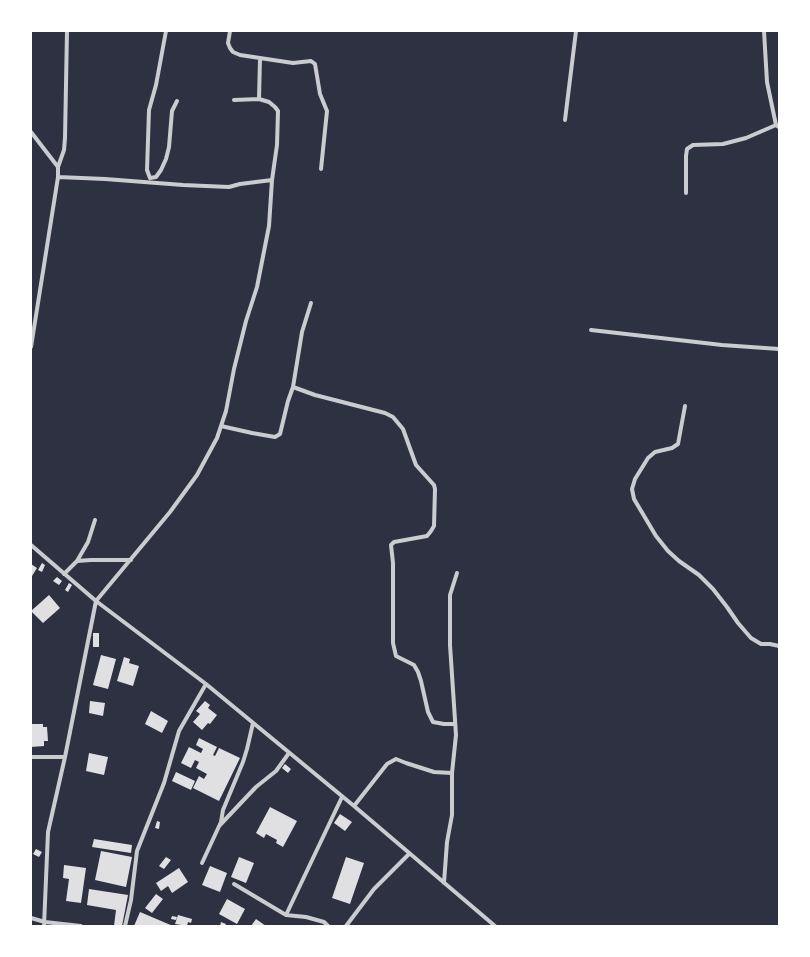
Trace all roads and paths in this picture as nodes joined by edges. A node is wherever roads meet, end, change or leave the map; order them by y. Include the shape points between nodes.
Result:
1 (67, 31) edge
2 (166, 31) edge
3 (230, 31) edge
4 (576, 31) edge
5 (764, 31) edge
6 (260, 59) junction
7 (259, 99) junction
8 (234, 100) dead end
9 (177, 101) dead end
10 (565, 120) dead end
11 (778, 126) edge
12 (31, 132) edge
13 (58, 167) junction
14 (321, 169) dead end
15 (58, 177) junction
16 (150, 180) junction
17 (272, 180) junction
18 (686, 193) dead end
19 (311, 303) dead end
20 (31, 305) edge
21 (36, 310) junction
22 (591, 330) dead end
23 (31, 347) edge
24 (779, 349) edge
25 (293, 387) junction
26 (685, 406) dead end
27 (221, 426) junction
28 (95, 520) dead end
29 (31, 544) edge
30 (131, 560) junction
31 (77, 561) junction
32 (457, 573) dead end
33 (64, 574) junction
34 (96, 601) junction
35 (779, 646) edge
36 (206, 684) junction
37 (253, 723) junction
38 (455, 724) junction
39 (289, 753) junction
40 (31, 757) edge
41 (65, 757) junction
42 (452, 773) junction
43 (342, 797) junction
44 (354, 806) junction
45 (219, 826) junction
46 (409, 854) junction
47 (202, 863) dead end
48 (444, 883) junction
49 (234, 884) dead end
50 (286, 915) junction
51 (31, 918) edge
52 (44, 924) edge
53 (82, 926) edge
54 (125, 926) edge
55 (328, 926) edge
56 (346, 926) edge
57 (495, 926) edge

1 - 13 street via 65,138
2 - 16 street via 149,110 147,170
3 - 6 street via 228,43 233,52
4 - 10 street
5 - 11 street via 767,82
6 - 7 street
6 - 14 street via 293,63 311,61 315,64 320,94 327,111
7 - 8 street
7 - 17 street via 269,102 278,111 278,145
9 - 16 street via 172,111 166,159 156,177
11 - 18 street via 724,144 693,145 687,149
12 - 13 street
13 - 15 street
15 - 16 street
15 - 21 street
16 - 17 street via 189,186 229,187
17 - 27 street via 270,226
19 - 25 street via 302,332
20 - 21 street
21 - 23 street
22 - 24 street
25 - 27 street via 280,434 275,437
25 - 38 street via 393,417 403,428 416,465 434,484 434,526 431,531 427,536 394,542 391,545 394,563 393,643 396,656 414,665 418,672 433,722
26 - 35 street via 678,444 655,452 648,458 635,479 632,489 634,499 668,551 699,575 751,638 761,644
27 - 30 street via 197,475
28 - 31 street via 88,542
29 - 33 street
30 - 31 street
30 - 34 street
31 - 33 street
32 - 38 street via 450,595
33 - 34 street
34 - 36 street
34 - 41 street
36 - 37 street
36 - 54 street via 180,731 164,783 137,851
37 - 39 street
37 - 45 street via 248,749
38 - 42 street
39 - 43 street
39 - 45 street via 276,771
40 - 41 street
41 - 52 street via 48,832
42 - 44 street via 434,772 406,764 396,758 387,764
42 - 48 street via 452,815
43 - 44 street
43 - 50 street
44 - 46 street
45 - 47 street
46 - 48 street
46 - 56 street via 374,889
48 - 57 street
49 - 50 street
50 - 55 street via 306,917 324,922
51 - 52 street
52 - 53 street

